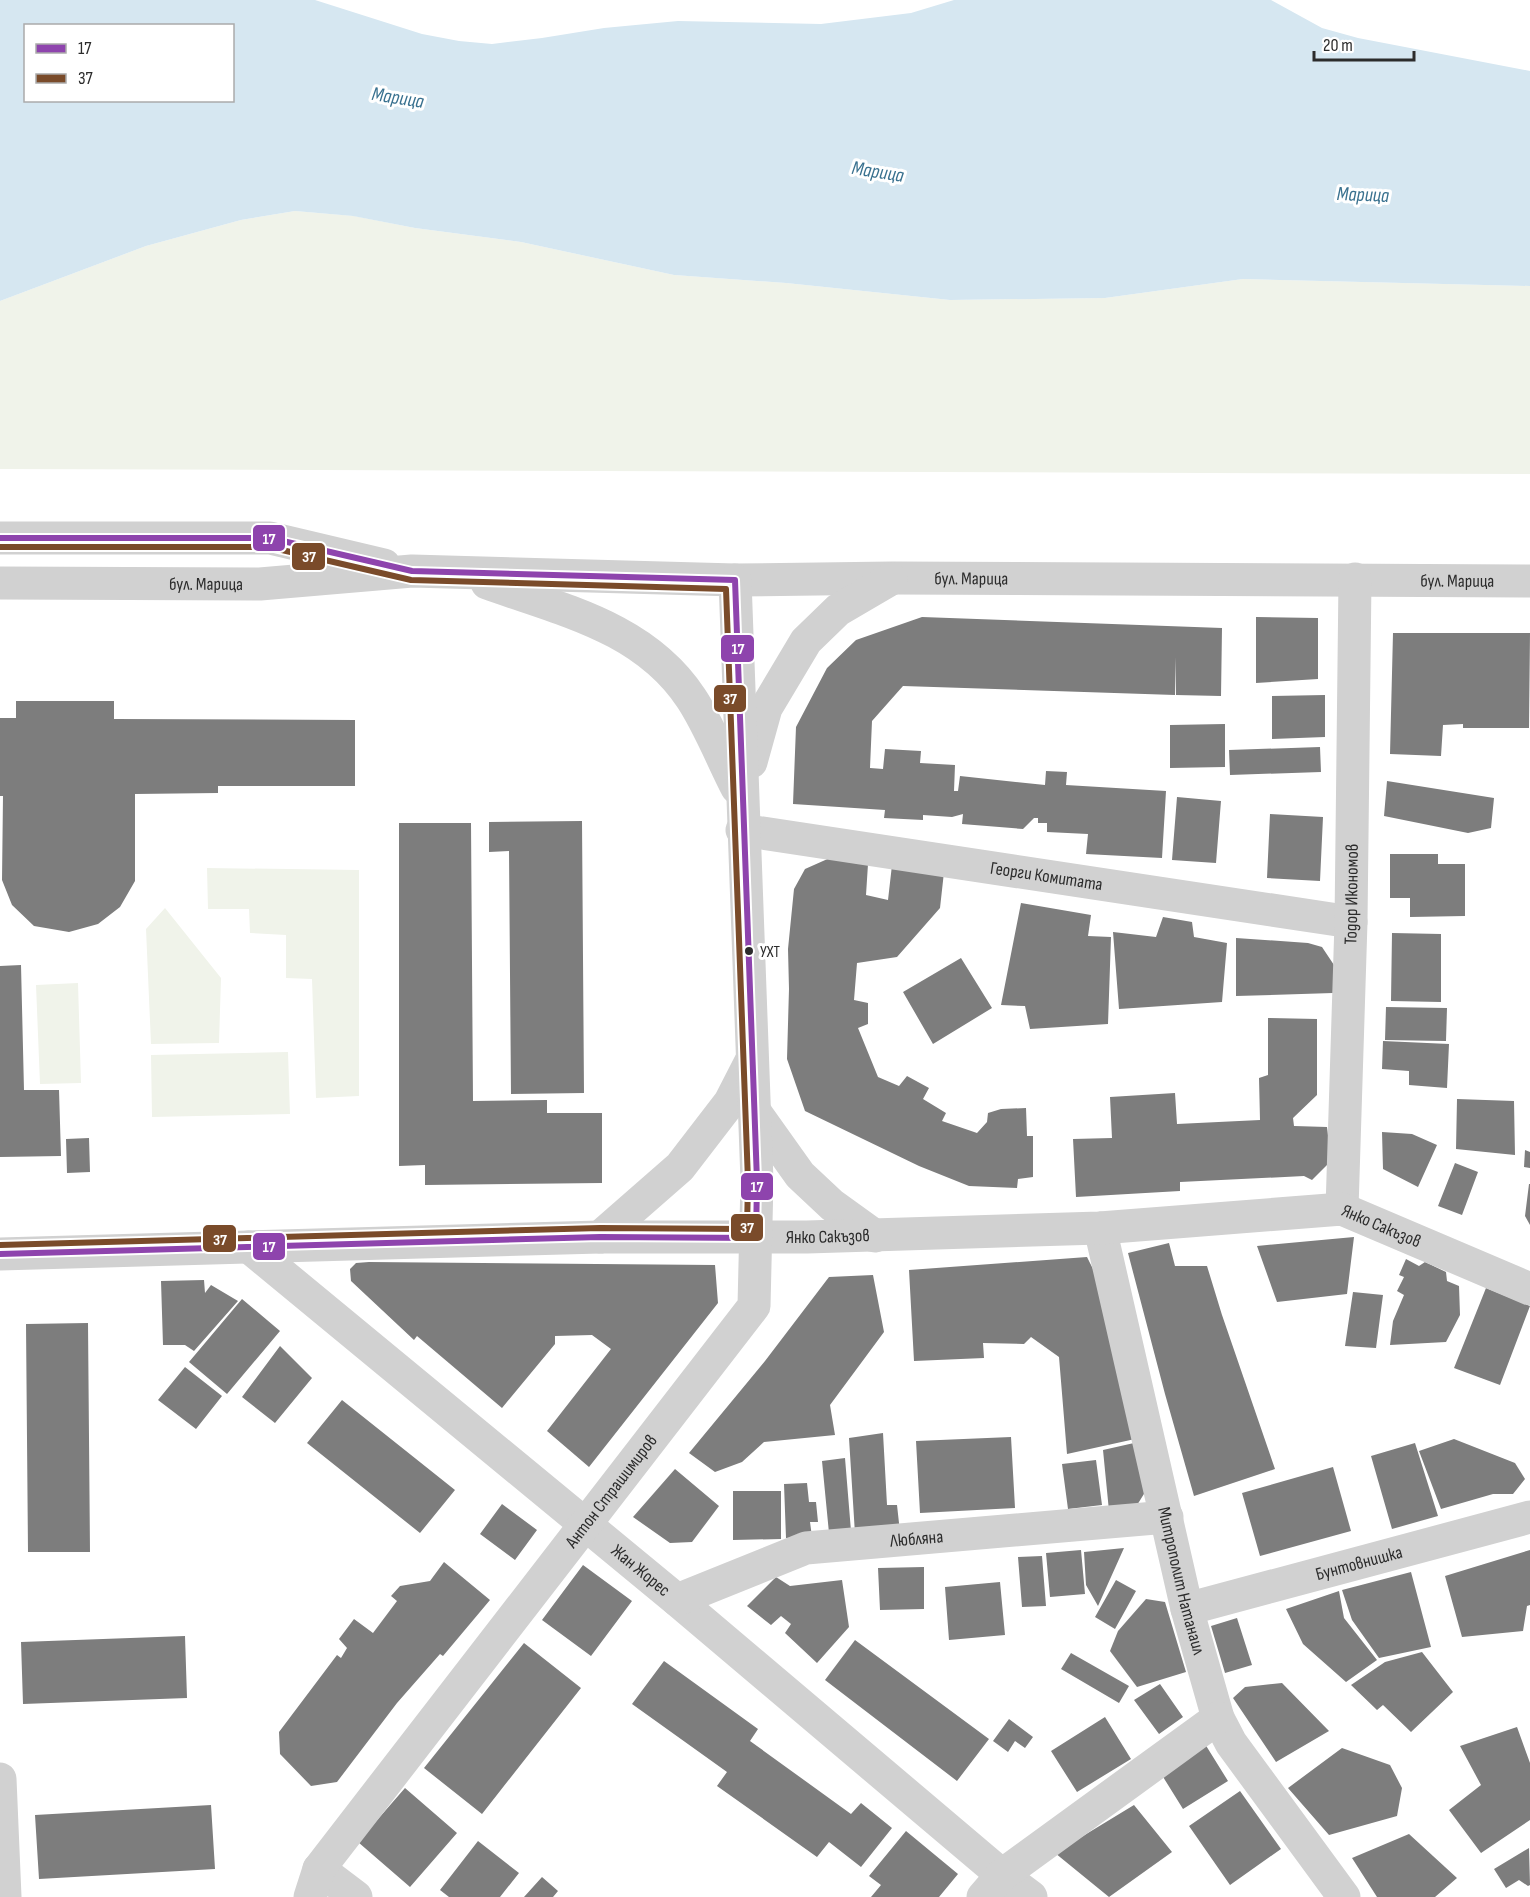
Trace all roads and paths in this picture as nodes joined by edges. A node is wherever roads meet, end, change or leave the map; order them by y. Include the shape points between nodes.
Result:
1 (0, 538) edge
2 (412, 572) junction
3 (458, 573) junction
4 (892, 578) junction
5 (1355, 579) junction
6 (735, 580) junction
7 (1530, 581) edge
8 (0, 583) edge
9 (742, 814) junction
10 (1351, 922) junction
11 (751, 1062) junction
12 (753, 1109) junction
13 (1342, 1209) junction
14 (1100, 1228) junction
15 (875, 1236) junction
16 (600, 1237) junction
17 (756, 1238) junction
18 (249, 1247) junction
19 (0, 1254) edge
20 (1530, 1289) edge
21 (1167, 1517) junction
22 (1530, 1517) edge
23 (584, 1524) junction
24 (677, 1600) junction
25 (1187, 1609) junction
26 (1218, 1718) junction
27 (0, 1779) edge
28 (1, 1811) edge
29 (314, 1883) edge
30 (993, 1886) edge
31 (5, 1897) edge
32 (356, 1897) edge
33 (1031, 1897) edge
34 (1344, 1897) edge

1 - 2 street, бул. Марица via 270,538
2 - 3 street, бул. Марица
2 - 8 street, бул. Марица via 260,584
3 - 6 street, бул. Марица
3 - 9 street via 615,630 671,670 692,699
4 - 5 street, бул. Марица
4 - 6 street, бул. Марица
4 - 9 street via 838,610 806,640 766,708
5 - 7 street, бул. Марица
5 - 10 street, Тодор Икономов
6 - 9 street, Антон Страшимиров
9 - 10 street, Георги Комитата
9 - 11 street, Антон Страшимиров
10 - 13 street, Тодор Икономов
11 - 12 street, Антон Страшимиров
11 - 16 street via 730,1102 680,1167
12 - 15 street via 801,1176 832,1205
12 - 17 street, Антон Страшимиров
13 - 14 street, Янко Сакъзов
13 - 20 street, Янко Сакъзов
14 - 15 street, Янко Сакъзов
14 - 21 street, Митрополит Натанаил
15 - 17 street, Янко Сакъзов
16 - 17 street, Янко Сакъзов
16 - 18 street, Янко Сакъзов
17 - 23 street, Антон Страшимиров via 754,1306
18 - 19 street, Янко Сакъзов
18 - 23 street, Жан Жорес
21 - 24 street, Любляна via 806,1548
21 - 25 street, Митрополит Натанаил
22 - 25 street, Бунтовнишка
23 - 24 street, Жан Жорес
23 - 29 street, Антон Страшимиров
24 - 30 street, Жан Жорес
25 - 26 street, Митрополит Натанаил
26 - 30 street
26 - 34 street, Митрополит Натанаил via 1231,1743
27 - 28 street
28 - 31 street
29 - 32 street
30 - 33 street, Жан Жорес

